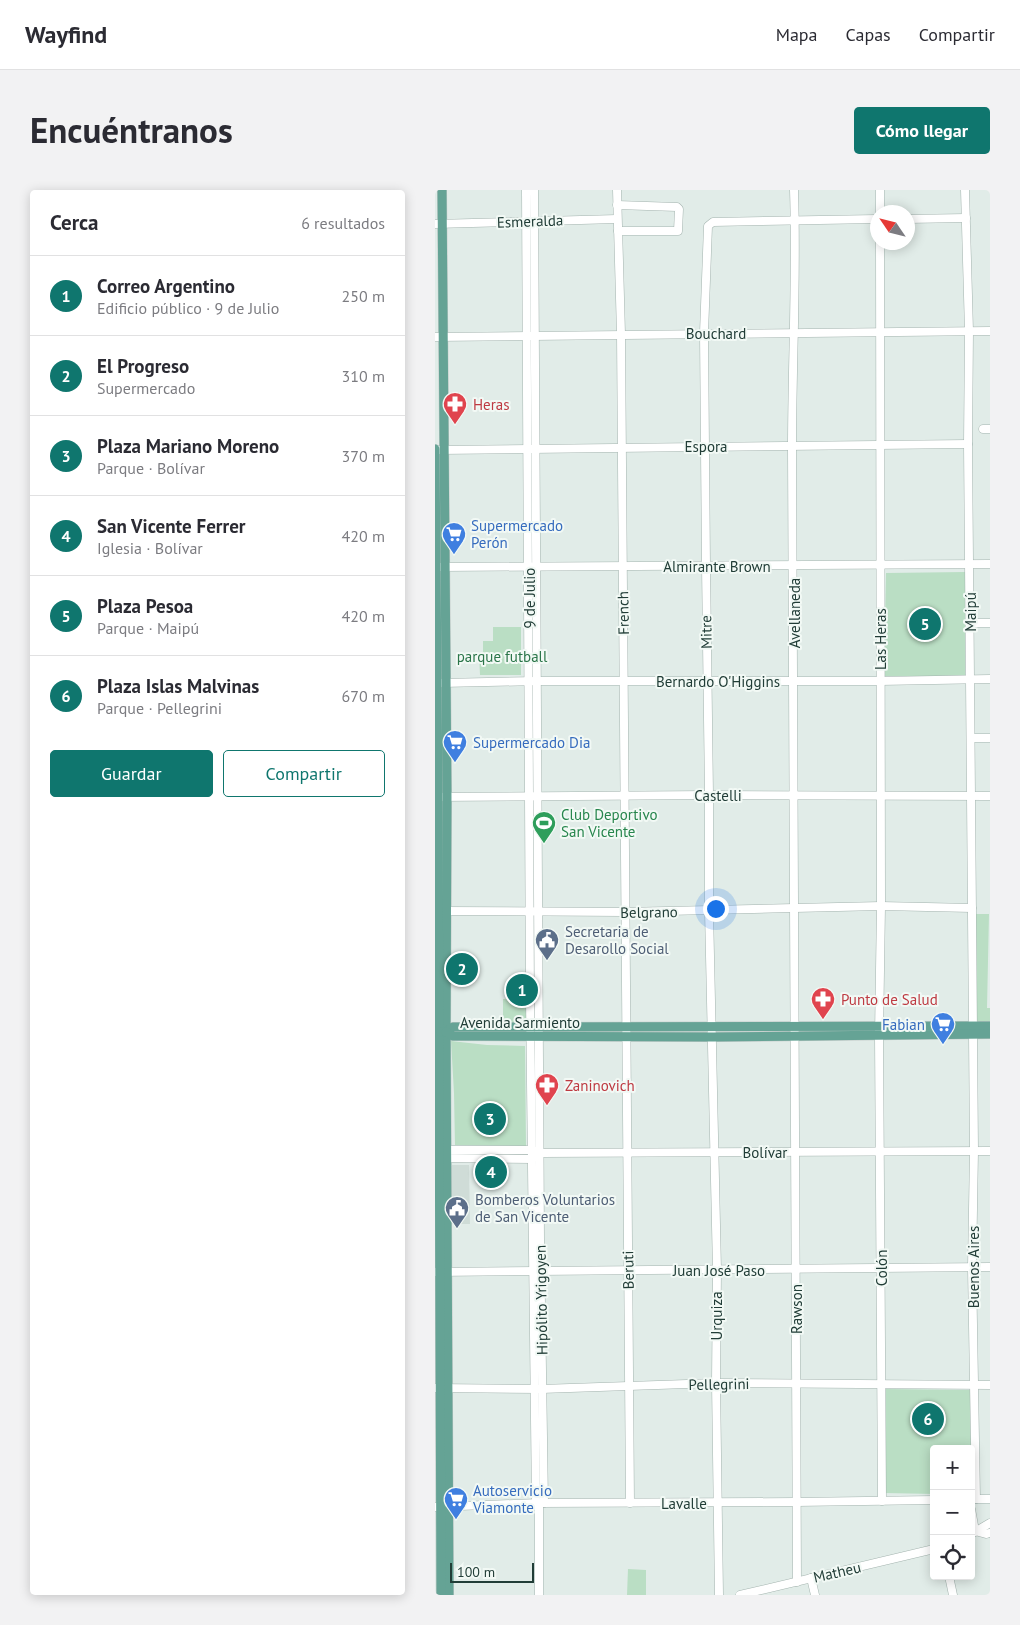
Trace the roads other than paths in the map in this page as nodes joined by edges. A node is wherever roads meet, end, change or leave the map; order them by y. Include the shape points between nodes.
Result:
1 (442, 190) edge
2 (526, 190) edge
3 (534, 190) edge
4 (617, 190) edge
5 (794, 190) edge
6 (879, 190) edge
7 (965, 190) edge
8 (617, 205) junction
9 (880, 205) edge
10 (966, 218) junction
11 (617, 219) junction
12 (870, 219) edge
13 (915, 219) edge
14 (795, 220) junction
15 (530, 221) junction
16 (439, 224) edge
17 (617, 231) junction
18 (880, 250) edge
19 (990, 330) edge
20 (969, 331) junction
21 (704, 332) junction
22 (879, 332) junction
23 (621, 334) junction
24 (793, 334) junction
25 (531, 335) junction
26 (439, 337) edge
27 (968, 444) junction
28 (879, 445) junction
29 (705, 446) junction
30 (792, 446) junction
31 (621, 447) junction
32 (532, 448) junction
33 (438, 450) edge
34 (970, 564) junction
35 (990, 564) edge
36 (880, 565) junction
37 (622, 566) junction
38 (706, 566) junction
39 (794, 566) junction
40 (439, 567) edge
41 (533, 567) junction
42 (970, 622) junction
43 (990, 623) edge
44 (970, 679) junction
45 (990, 679) edge
46 (534, 681) junction
47 (623, 681) junction
48 (795, 681) junction
49 (880, 681) junction
50 (707, 682) junction
51 (439, 683) edge
52 (971, 738) junction
53 (990, 738) edge
54 (709, 795) junction
55 (623, 796) junction
56 (793, 796) junction
57 (881, 796) junction
58 (971, 796) junction
59 (990, 796) edge
60 (440, 797) edge
61 (534, 797) junction
62 (881, 906) junction
63 (971, 908) junction
64 (795, 909) junction
65 (440, 911) edge
66 (709, 911) junction
67 (534, 912) junction
68 (624, 912) junction
69 (990, 1026) edge
70 (795, 1031) junction
71 (879, 1031) junction
72 (973, 1031) junction
73 (440, 1032) edge
74 (535, 1032) junction
75 (626, 1032) junction
76 (712, 1032) junction
77 (990, 1034) edge
78 (974, 1151) junction
79 (990, 1151) edge
80 (794, 1152) junction
81 (715, 1153) junction
82 (880, 1153) junction
83 (440, 1154) edge
84 (535, 1154) junction
85 (627, 1154) junction
86 (973, 1267) junction
87 (990, 1267) edge
88 (881, 1268) junction
89 (537, 1270) junction
90 (628, 1270) junction
91 (717, 1270) junction
92 (796, 1270) junction
93 (441, 1272) edge
94 (716, 1383) junction
95 (797, 1383) junction
96 (881, 1384) junction
97 (975, 1385) junction
98 (990, 1385) edge
99 (630, 1386) junction
100 (440, 1388) edge
101 (538, 1389) junction
102 (974, 1490) edge
103 (975, 1499) edge
104 (990, 1499) edge
105 (930, 1500) edge
106 (881, 1501) junction
107 (796, 1502) junction
108 (540, 1503) junction
109 (630, 1503) junction
110 (718, 1503) junction
111 (441, 1506) edge
112 (990, 1523) edge
113 (975, 1531) edge
114 (975, 1532) edge
115 (990, 1533) edge
116 (930, 1550) edge
117 (811, 1578) junction
118 (950, 1580) edge
119 (797, 1582) junction
120 (443, 1591) edge
121 (539, 1595) edge
122 (719, 1595) edge
123 (740, 1595) edge
124 (815, 1595) edge
125 (953, 1595) edge

1 - 16 main road
2 - 15 street, 9 de Julio
3 - 15 street, 9 de Julio
4 - 8 street, French
5 - 14 street, Avellaneda
6 - 9 street
7 - 10 street, Maipú
8 - 11 street, French
8 - 17 street via 679,209 678,231
10 - 13 street
10 - 20 street, Maipú
11 - 15 street, Esmeralda
11 - 17 street, French
12 - 14 street
14 - 21 street, Mitre via 713,222 708,226
14 - 24 street, Avellaneda
15 - 16 street, Esmeralda
15 - 25 street, 9 de Julio
16 - 26 main road
17 - 23 street, French
18 - 22 street, Las Heras
19 - 20 street, Bouchard
20 - 22 street, Bouchard
20 - 27 street, Maipú
21 - 23 street, Bouchard
21 - 24 street, Bouchard
21 - 29 street, Mitre
22 - 24 street, Bouchard
22 - 28 street, Las Heras
23 - 25 street, Bouchard
23 - 31 street, French
24 - 30 street, Avellaneda
25 - 26 street, Bouchard
25 - 32 street, 9 de Julio
26 - 33 main road
27 - 28 street, Espora
27 - 34 street, Maipú
28 - 30 street, Espora
28 - 36 street, Las Heras
29 - 30 street, Espora
29 - 31 street, Espora
29 - 38 street, Mitre
30 - 39 street, Avellaneda
31 - 32 street, Espora
31 - 37 street, French
32 - 33 street, Espora
32 - 41 street, 9 de Julio
33 - 40 main road
34 - 35 street, Almirante Brown
34 - 36 street, Almirante Brown
34 - 42 street, Maipú
36 - 39 street, Almirante Brown
36 - 49 street, Las Heras
37 - 38 street, Almirante Brown
37 - 41 street, Almirante Brown
37 - 47 street, French
38 - 39 street, Almirante Brown
38 - 50 street, Mitre
39 - 48 street, Avellaneda
40 - 41 street, Almirante Brown
40 - 51 main road
41 - 46 street, 9 de Julio
42 - 43 street
42 - 44 street, Maipú
44 - 45 street, Bernardo O'Higgins
44 - 49 street, Bernardo O'Higgins
44 - 52 street, Maipú
46 - 47 street, Bernardo O'Higgins
46 - 51 street, Bernardo O'Higgins
46 - 61 street, 9 de Julio
47 - 50 street, Bernardo O'Higgins
47 - 55 street, French
48 - 49 street, Bernardo O'Higgins
48 - 50 street, Bernardo O'Higgins
48 - 56 street, Avellaneda
49 - 57 street, Las Heras
50 - 54 street, Mitre
51 - 60 main road
52 - 53 street
52 - 58 street, Maipú
54 - 55 street, Castelli
54 - 56 street, Castelli
54 - 66 street, Mitre
55 - 61 street, Castelli
55 - 68 street, French
56 - 57 street, Castelli
56 - 64 street, Avellaneda
57 - 58 street, Castelli
57 - 62 street, Las Heras
58 - 59 street, Castelli
58 - 63 street, Maipú
60 - 61 street, Castelli
60 - 65 main road
61 - 67 street, 9 de Julio
62 - 63 street, Belgrano
62 - 64 street, Belgrano
62 - 71 street, Las Heras
63 - 72 street, Maipú
64 - 66 street, Belgrano
64 - 70 street, Avellaneda
65 - 67 street, Belgrano
65 - 73 main road
66 - 68 street, Belgrano
66 - 76 street, Mitre
67 - 68 street, Belgrano
67 - 74 street, 9 de Julio
68 - 75 street, French
69 - 72 main road, Avenida Sarmiento
70 - 71 main road, Avenida Sarmiento
70 - 76 main road, Avenida Sarmiento
70 - 80 street, Rawson
71 - 72 main road, Avenida Sarmiento
71 - 82 street, Colón
72 - 77 main road, Avenida Sarmiento
72 - 78 street, Buenos Aires
73 - 74 main road, Avenida Sarmiento via 453,1036
73 - 83 main road
74 - 75 main road, Avenida Sarmiento
74 - 84 street, Hipólito Yrigoyen
75 - 76 main road, Avenida Sarmiento
75 - 85 street, Beruti
76 - 81 street, Urquiza
78 - 79 street, Bolívar
78 - 82 street, Bolívar
78 - 86 street, Buenos Aires
80 - 81 street, Bolívar
80 - 82 street, Bolívar
80 - 92 street, Rawson
81 - 85 street, Bolívar
81 - 91 street, Urquiza
82 - 88 street, Colón
83 - 84 street, Bolívar
83 - 93 main road
84 - 85 street, Bolívar
84 - 89 street, Hipólito Yrigoyen
85 - 90 street, Beruti
86 - 87 street, Juan José Paso
86 - 88 street, Juan José Paso
86 - 97 street, Buenos Aires
88 - 92 street, Juan José Paso
88 - 96 street, Colón
89 - 90 street, Juan José Paso
89 - 93 street, Juan José Paso
89 - 101 street, Hipólito Yrigoyen
90 - 91 street, Juan José Paso
90 - 99 street, Beruti
91 - 92 street, Juan José Paso
91 - 94 street, Urquiza
92 - 95 street, Rawson
93 - 100 main road
94 - 95 street, Pellegrini
94 - 99 street, Pellegrini
94 - 110 street, Urquiza
95 - 96 street, Pellegrini
95 - 107 street, Rawson
96 - 97 street, Pellegrini
96 - 106 street, Colón
97 - 98 street, Pellegrini
97 - 102 street, Buenos Aires
99 - 101 street, Pellegrini
99 - 109 street, Beruti
100 - 101 street, Pellegrini
100 - 111 main road
101 - 108 street, Hipólito Yrigoyen
103 - 104 street
105 - 106 street, Lavalle
106 - 107 street, Lavalle
107 - 110 street, Lavalle
107 - 119 street, Rawson
108 - 109 street, Lavalle
108 - 111 street, Lavalle
108 - 121 street, Hipólito Yrigoyen
109 - 110 street, Lavalle
110 - 122 street, Urquiza
111 - 120 main road
112 - 113 street
114 - 115 street
116 - 117 street, Matheu
117 - 119 street, Matheu
117 - 124 street
118 - 125 street
119 - 123 street, Matheu

